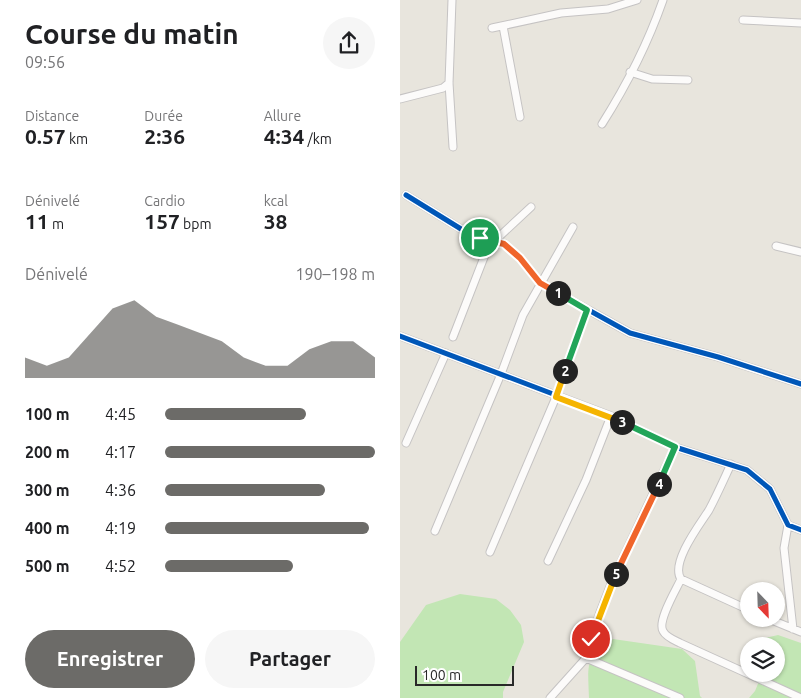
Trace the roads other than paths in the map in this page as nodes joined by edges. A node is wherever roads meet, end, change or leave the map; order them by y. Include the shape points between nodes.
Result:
1 (452, 0) edge
2 (636, 0) edge
3 (663, 0) edge
4 (743, 20) dead end
5 (801, 23) edge
6 (503, 26) junction
7 (492, 28) dead end
8 (630, 72) junction
9 (688, 80) dead end
10 (449, 83) junction
11 (400, 99) edge
12 (520, 117) dead end
13 (602, 124) dead end
14 (453, 147) dead end
15 (406, 195) dead end
16 (531, 207) dead end
17 (573, 226) dead end
18 (496, 240) junction
19 (776, 246) dead end
20 (801, 252) edge
21 (540, 283) junction
22 (587, 310) junction
23 (400, 336) edge
24 (453, 337) dead end
25 (446, 353) junction
26 (501, 374) junction
27 (801, 384) edge
28 (556, 397) junction
29 (611, 416) junction
30 (406, 443) dead end
31 (675, 447) junction
32 (731, 464) junction
33 (788, 525) junction
34 (801, 530) edge
35 (436, 531) dead end
36 (490, 552) dead end
37 (548, 561) dead end
38 (681, 579) junction
39 (740, 606) edge
40 (785, 626) edge
41 (793, 629) junction
42 (801, 632) edge
43 (586, 658) junction
44 (550, 698) edge
45 (680, 698) edge
46 (801, 698) edge

1 - 10 street
2 - 6 street via 608,9 561,13
3 - 8 street
4 - 5 street
6 - 7 street
6 - 12 street
8 - 9 street via 652,79
8 - 13 street
10 - 11 street via 442,88
10 - 14 street
15 - 18 street via 461,229 480,238
16 - 18 street
17 - 21 street
18 - 21 street via 520,258
18 - 24 street via 488,247
19 - 20 street
21 - 22 street
21 - 26 street via 517,329
22 - 27 street via 630,333
22 - 28 street
23 - 25 street
25 - 26 street
25 - 30 street
26 - 28 street
26 - 35 street
28 - 29 street
28 - 36 street
29 - 31 street
29 - 37 street via 586,480
31 - 32 street
31 - 43 street via 614,579
32 - 33 street via 764,482
32 - 38 street via 683,554 678,566
33 - 34 street
33 - 41 street via 784,548
38 - 39 street
38 - 46 street via 662,620 665,634
40 - 41 street
41 - 42 street
43 - 44 street
43 - 45 street

